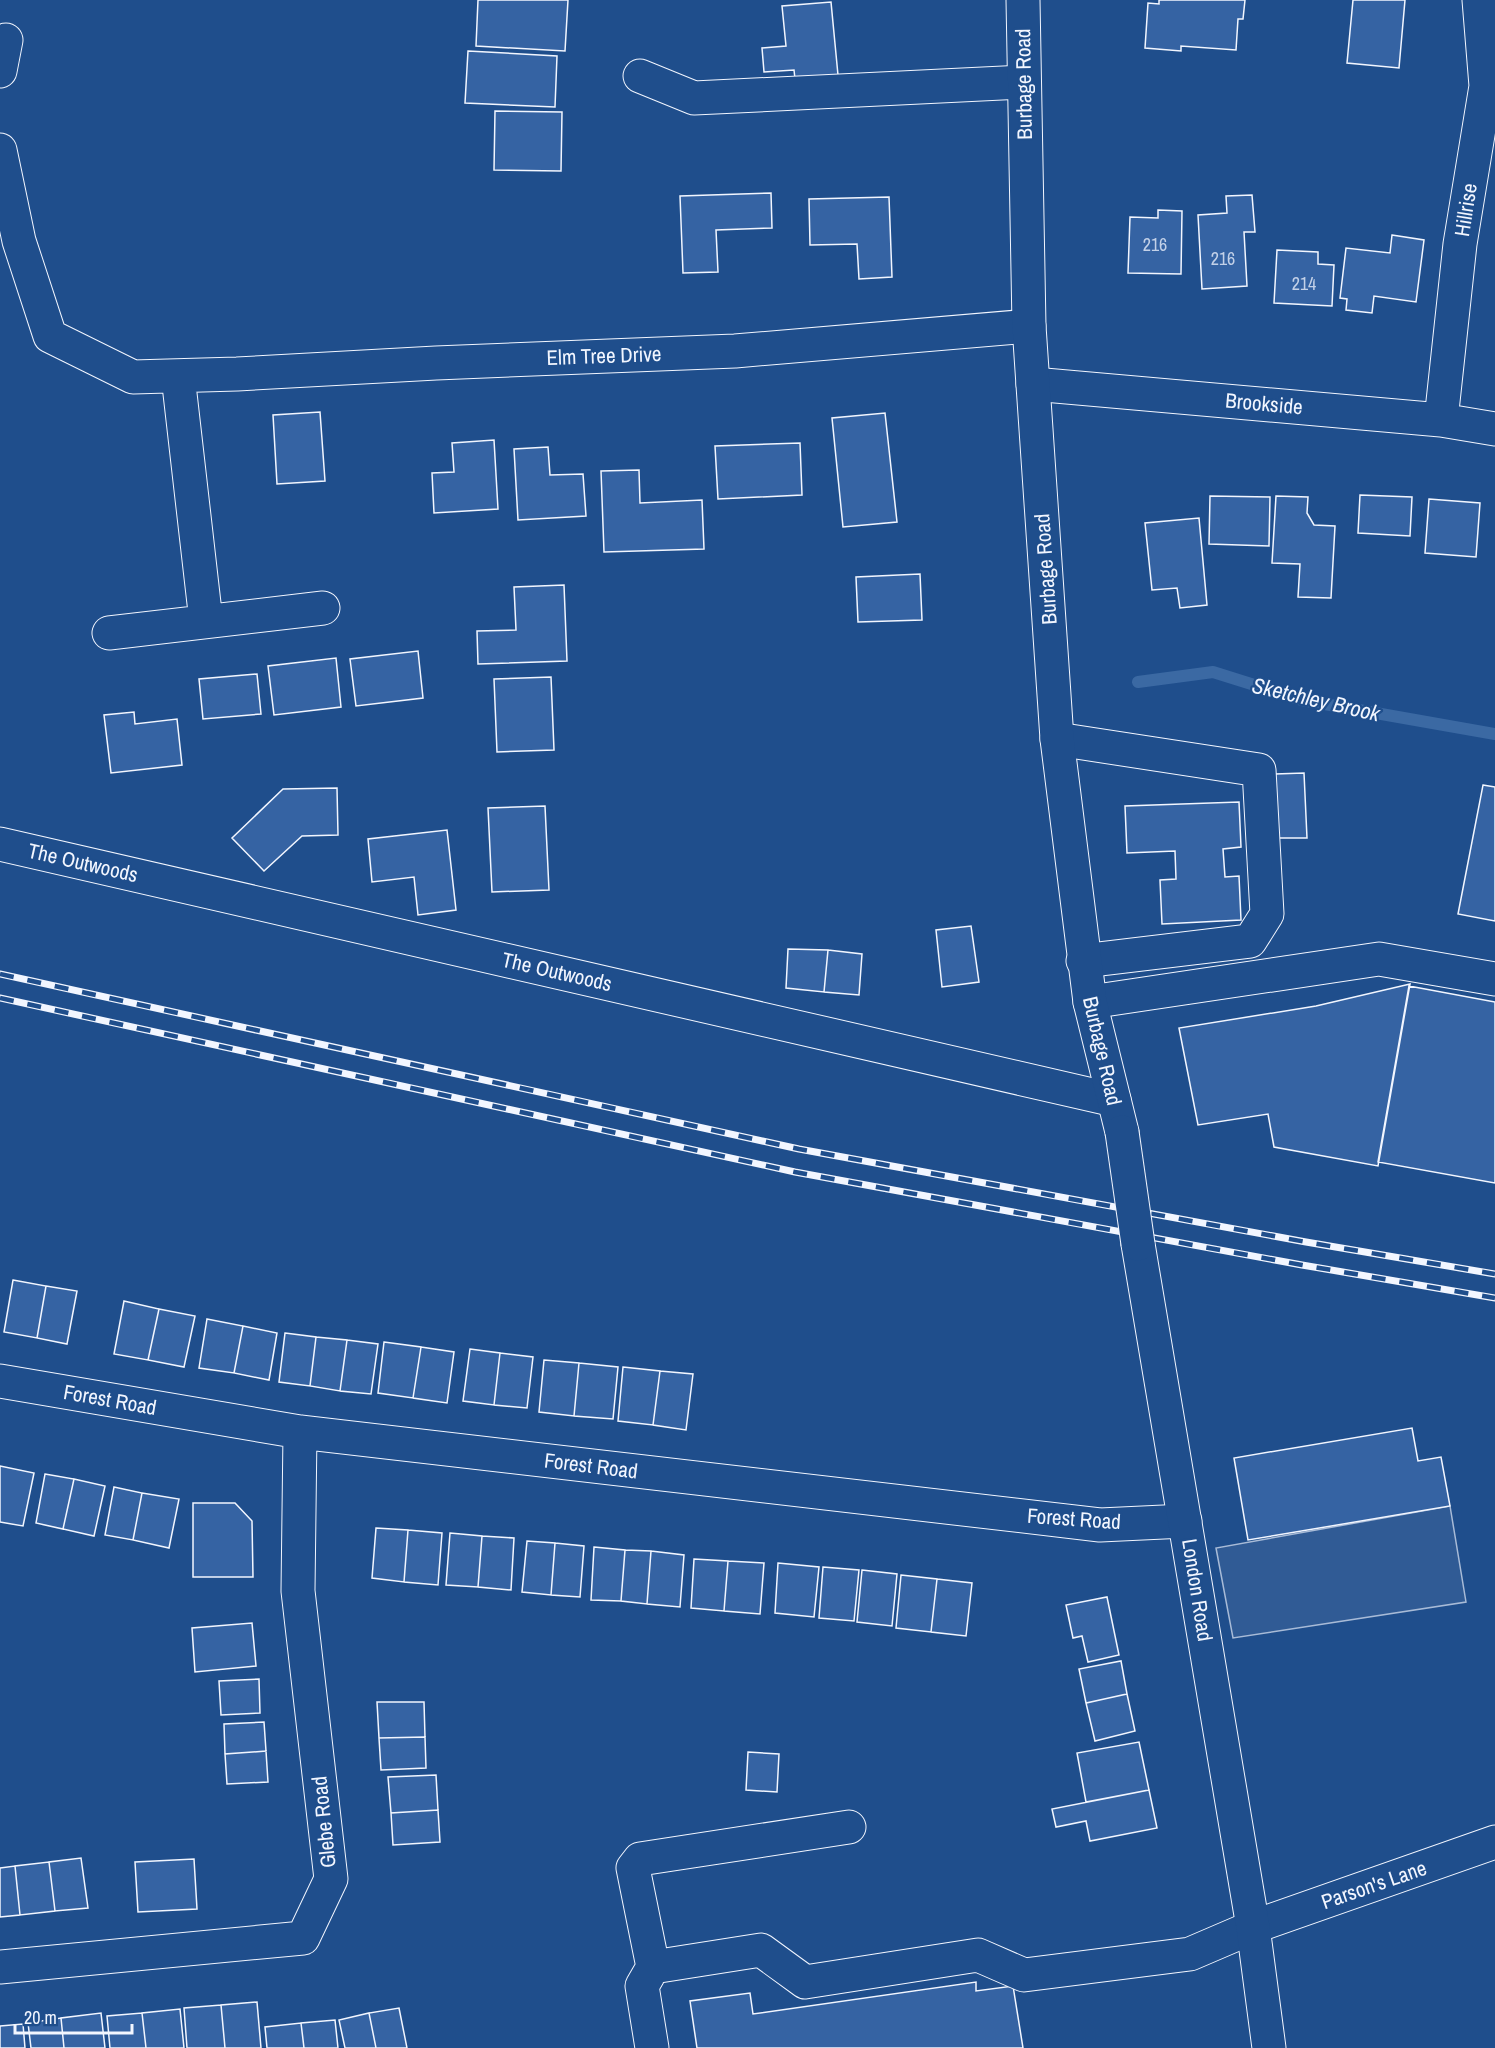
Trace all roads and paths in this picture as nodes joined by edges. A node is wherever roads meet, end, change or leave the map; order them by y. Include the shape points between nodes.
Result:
1 (1023, 0) edge
2 (1479, 0) edge
3 (640, 76) dead end
4 (1024, 82) junction
5 (0, 150) edge
6 (1029, 326) junction
7 (178, 376) junction
8 (1033, 384) junction
9 (1441, 420) junction
10 (1495, 429) edge
11 (323, 608) dead end
12 (206, 621) junction
13 (109, 633) dead end
14 (1057, 739) junction
15 (0, 844) edge
16 (1083, 961) junction
17 (1495, 979) edge
18 (1090, 1002) junction
19 (1114, 1100) junction
20 (1122, 1132) joint
21 (0, 1381) edge
22 (300, 1432) junction
23 (1185, 1521) junction
24 (849, 1827) dead end
25 (1495, 1842) edge
26 (1253, 1927) junction
27 (0, 1967) edge
28 (653, 1967) junction
29 (652, 2048) edge
30 (1269, 2048) edge

1 - 4 street, Burbage Road
2 - 9 street, Hillrise via 1486,86 1460,244
3 - 4 street via 694,98
4 - 6 street, Burbage Road
5 - 7 street, Elm Tree Drive via 20,241 50,336 133,377
6 - 7 street, Elm Tree Drive via 735,351
6 - 8 street, Burbage Road
7 - 12 street
8 - 9 street, Brookside
8 - 14 street, Burbage Road
9 - 10 street, Brookside
11 - 12 street
12 - 13 street
14 - 16 street, Burbage Road
14 - 16 street via 1259,770 1267,914 1250,941
15 - 19 street, The Outwoods
16 - 18 street, Burbage Road
17 - 18 street via 1379,959
18 - 19 street, Burbage Road
19 - 20 street, Burbage Road
20 - 23 street, London Road, bridge
21 - 22 street, Forest Road
22 - 23 street, Forest Road via 1100,1525
22 - 27 street, Glebe Road via 298,1591 331,1880 303,1938
23 - 26 street, London Road
24 - 28 street via 640,1860 633,1868
25 - 26 street, Parson's Lane
26 - 28 street, Parson's Lane via 1190,1954 1024,1975 978,1955 805,1982 762,1950
26 - 30 street, London Road
28 - 29 street via 642,1986

